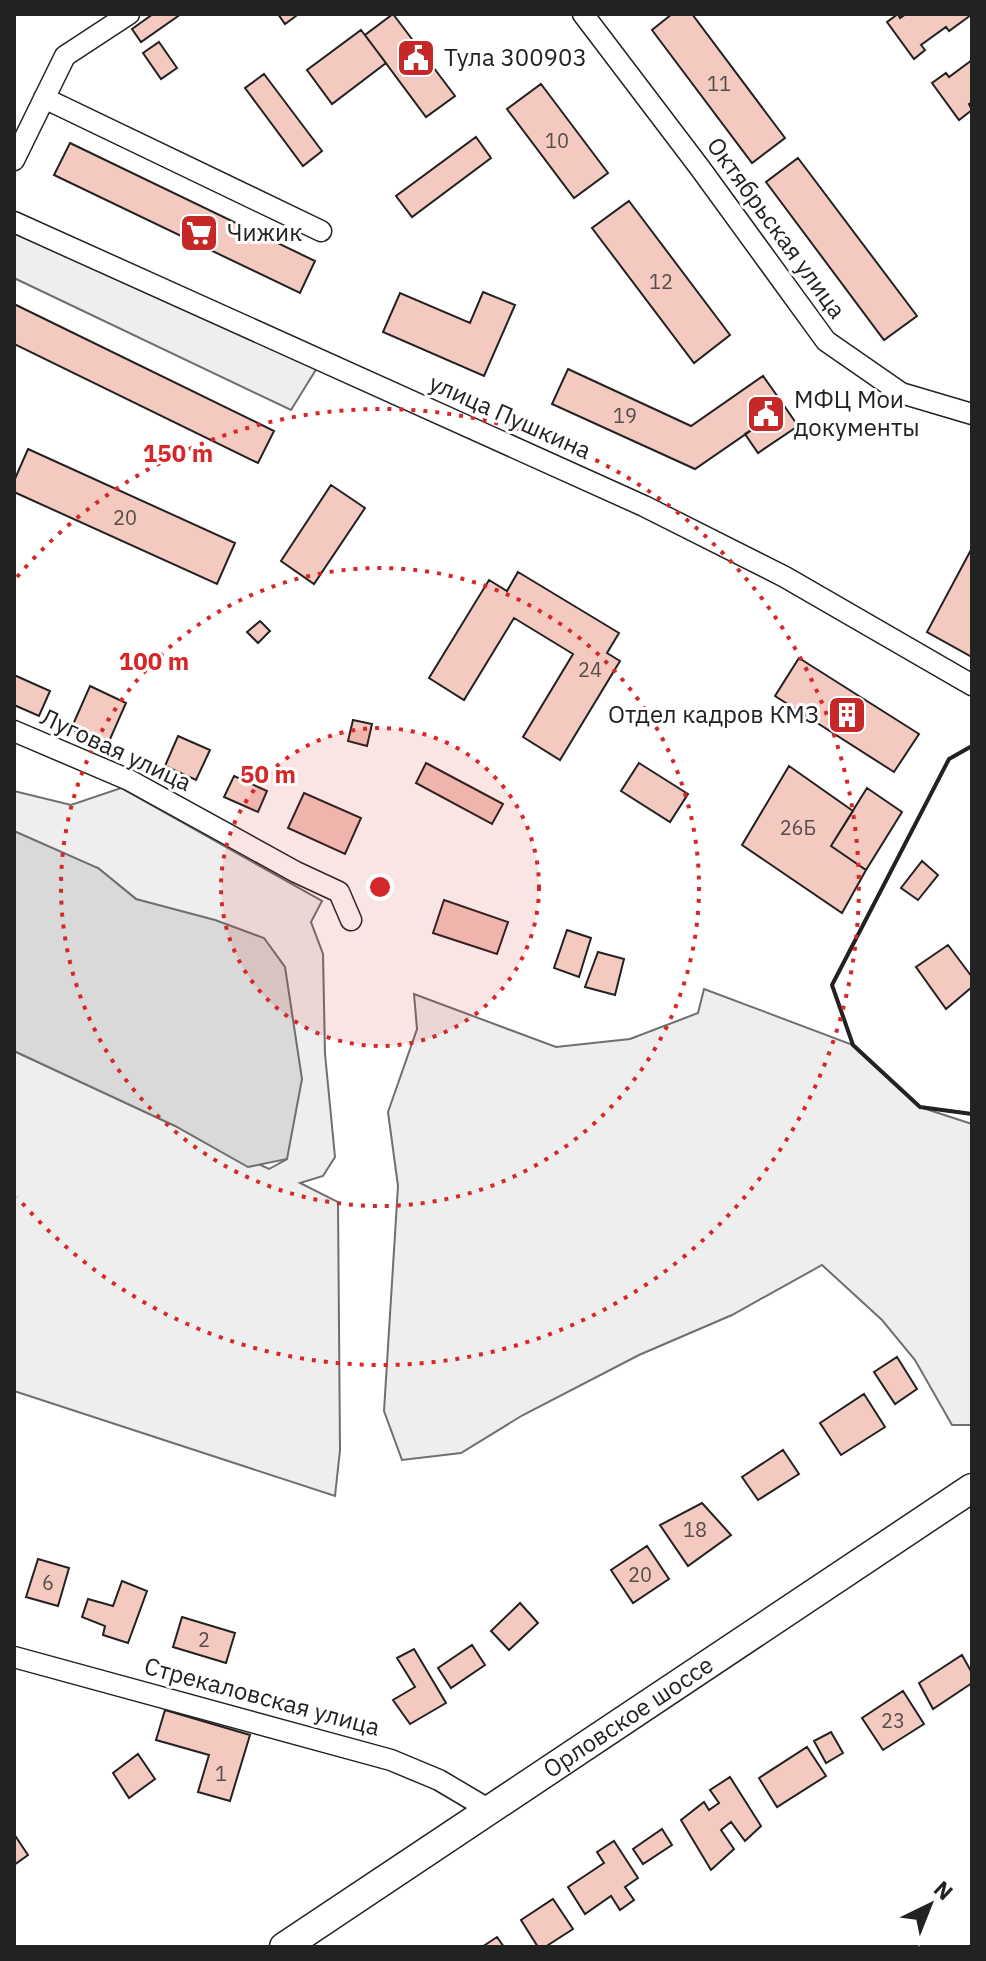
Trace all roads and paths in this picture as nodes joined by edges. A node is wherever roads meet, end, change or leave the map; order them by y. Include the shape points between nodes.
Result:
1 (129, 14) edge
2 (583, 14) edge
3 (44, 98) junction
4 (14, 160) edge
5 (14, 222) edge
6 (321, 231) dead end
7 (972, 414) edge
8 (972, 685) edge
9 (14, 731) edge
10 (351, 920) dead end
11 (972, 1488) edge
12 (14, 1657) edge
13 (488, 1809) junction
14 (284, 1947) edge

1 - 3 street via 65,56
2 - 7 street, Октябрьская улица via 826,341 901,393
3 - 4 street
3 - 6 street
5 - 8 street, улица Пушкина via 644,506 785,577
9 - 10 street, Луговая улица via 129,780 339,892
11 - 13 main road, Орловское шоссе
12 - 13 street, Стрекаловская улица via 391,1760
13 - 14 main road, Орловское шоссе

